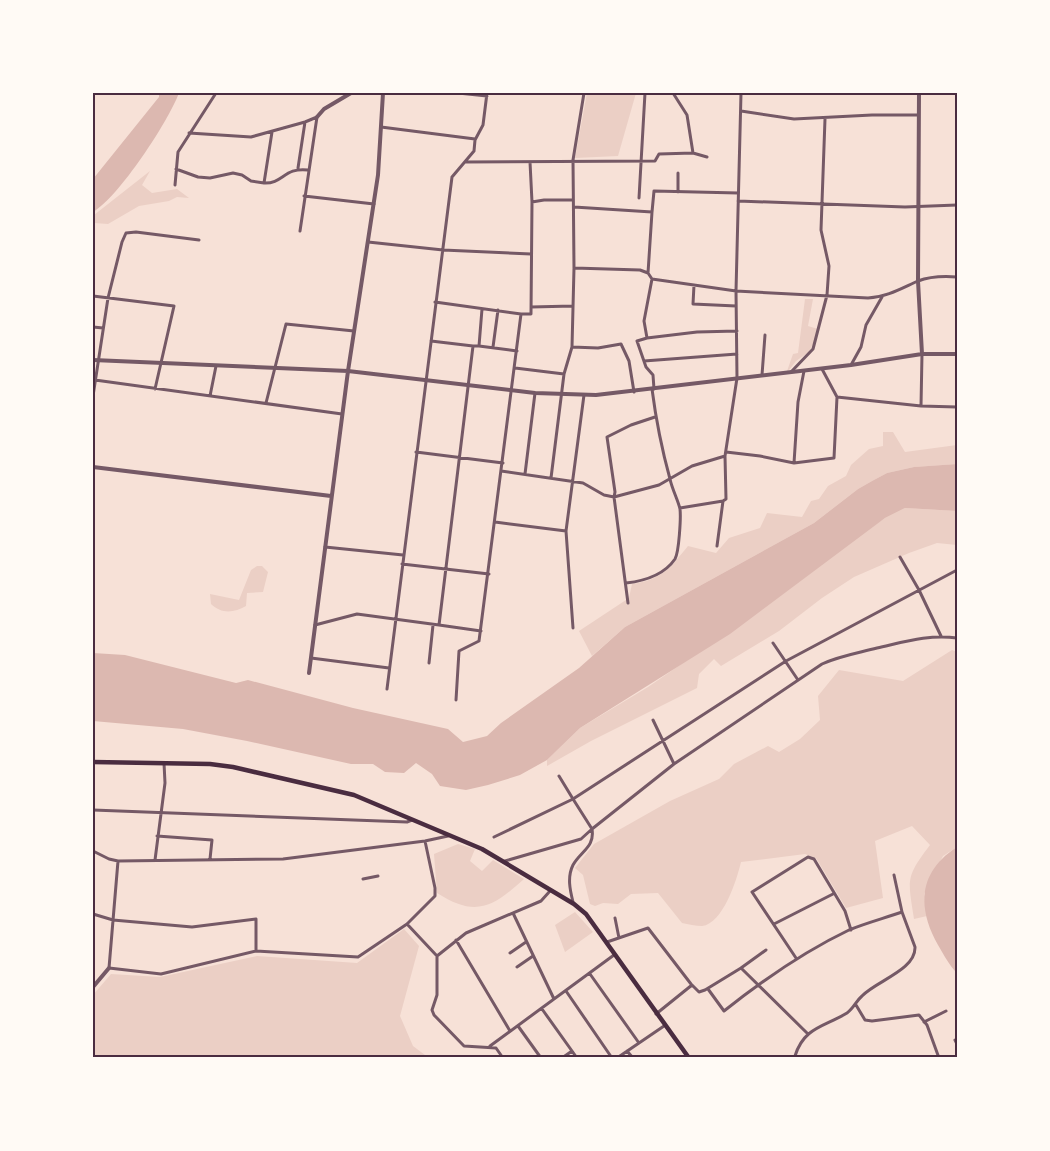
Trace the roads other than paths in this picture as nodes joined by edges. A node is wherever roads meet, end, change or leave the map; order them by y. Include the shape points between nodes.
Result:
1 (216, 93) edge
2 (351, 93) edge
3 (383, 93) edge
4 (458, 93) edge
5 (584, 93) edge
6 (645, 93) edge
7 (673, 93) edge
8 (741, 93) edge
9 (919, 93) edge
10 (487, 95) edge
11 (741, 111) junction
12 (919, 115) junction
13 (317, 117) junction
14 (825, 119) junction
15 (304, 122) junction
16 (381, 127) junction
17 (272, 132) junction
18 (189, 133) junction
19 (475, 140) junction
20 (693, 153) junction
21 (707, 157) dead end
22 (573, 160) junction
23 (640, 161) junction
24 (465, 162) junction
25 (530, 162) junction
26 (176, 169) junction
27 (298, 169) junction
28 (308, 170) junction
29 (678, 173) dead end
30 (264, 183) junction
31 (175, 185) dead end
32 (678, 192) junction
33 (738, 193) junction
34 (304, 196) junction
35 (639, 198) dead end
36 (573, 200) junction
37 (738, 201) junction
38 (532, 202) junction
39 (821, 203) junction
40 (374, 204) junction
41 (957, 205) edge
42 (918, 206) junction
43 (574, 207) junction
44 (652, 212) junction
45 (300, 231) dead end
46 (199, 240) dead end
47 (368, 242) junction
48 (443, 250) junction
49 (531, 254) junction
50 (574, 268) junction
51 (648, 273) junction
52 (957, 277) edge
53 (651, 279) junction
54 (918, 281) junction
55 (694, 285) junction
56 (736, 291) junction
57 (827, 295) junction
58 (93, 296) edge
59 (882, 297) junction
60 (108, 298) junction
61 (435, 302) junction
62 (531, 306) junction
63 (573, 306) junction
64 (736, 306) junction
65 (483, 308) junction
66 (498, 310) junction
67 (521, 314) junction
68 (93, 327) edge
69 (103, 328) junction
70 (354, 331) junction
71 (736, 331) junction
72 (765, 335) dead end
73 (647, 338) junction
74 (431, 340) junction
75 (473, 345) junction
76 (479, 346) junction
77 (572, 347) junction
78 (493, 348) junction
79 (517, 351) junction
80 (737, 354) junction
81 (922, 354) junction
82 (957, 354) edge
83 (95, 360) edge
84 (644, 361) junction
85 (160, 364) junction
86 (216, 366) junction
87 (851, 366) junction
88 (275, 368) junction
89 (515, 368) junction
90 (822, 369) junction
91 (348, 371) junction
92 (804, 371) junction
93 (791, 372) junction
94 (564, 374) junction
95 (762, 375) junction
96 (737, 378) junction
97 (95, 380) junction
98 (427, 381) junction
99 (469, 385) junction
100 (155, 389) junction
101 (653, 389) junction
102 (512, 390) junction
103 (634, 392) junction
104 (535, 393) junction
105 (561, 394) junction
106 (584, 395) junction
107 (93, 396) edge
108 (210, 396) junction
109 (837, 397) junction
110 (266, 403) junction
111 (921, 406) junction
112 (957, 407) edge
113 (342, 414) junction
114 (655, 417) junction
115 (416, 452) junction
116 (726, 454) junction
117 (460, 457) junction
118 (503, 463) junction
119 (794, 463) junction
120 (93, 467) edge
121 (501, 471) junction
122 (525, 475) junction
123 (551, 478) junction
124 (669, 479) junction
125 (574, 482) junction
126 (331, 496) junction
127 (614, 497) junction
128 (723, 501) junction
129 (680, 508) junction
130 (495, 522) junction
131 (566, 531) junction
132 (717, 546) dead end
133 (325, 547) junction
134 (403, 555) junction
135 (900, 557) dead end
136 (402, 564) junction
137 (446, 569) junction
138 (957, 570) edge
139 (489, 574) junction
140 (627, 583) junction
141 (920, 590) junction
142 (628, 603) dead end
143 (396, 620) junction
144 (315, 625) junction
145 (433, 625) junction
146 (439, 625) junction
147 (573, 628) dead end
148 (481, 631) junction
149 (941, 636) junction
150 (957, 638) edge
151 (773, 643) dead end
152 (310, 658) junction
153 (786, 661) junction
154 (429, 663) dead end
155 (389, 668) junction
156 (309, 674) dead end
157 (798, 680) junction
158 (387, 689) dead end
159 (456, 700) dead end
160 (652, 720) dead end
161 (663, 741) junction
162 (93, 762) edge
163 (164, 763) junction
164 (674, 764) junction
165 (559, 776) dead end
166 (573, 799) junction
167 (93, 810) edge
168 (160, 813) junction
169 (413, 820) junction
170 (592, 829) junction
171 (450, 835) junction
172 (157, 836) junction
173 (494, 837) dead end
174 (425, 841) junction
175 (93, 851) edge
176 (210, 859) junction
177 (155, 860) junction
178 (118, 861) junction
179 (503, 862) junction
180 (894, 875) dead end
181 (378, 876) dead end
182 (363, 879) dead end
183 (550, 891) junction
184 (833, 894) junction
185 (573, 904) junction
186 (902, 912) junction
187 (513, 913) junction
188 (93, 914) edge
189 (615, 918) dead end
190 (113, 920) junction
191 (407, 924) junction
192 (774, 924) junction
193 (851, 930) junction
194 (619, 938) junction
195 (456, 939) junction
196 (527, 942) junction
197 (606, 943) junction
198 (766, 950) dead end
199 (256, 951) junction
200 (510, 953) dead end
201 (615, 954) junction
202 (437, 956) junction
203 (533, 956) junction
204 (796, 958) junction
205 (517, 967) dead end
206 (109, 968) junction
207 (741, 968) junction
208 (590, 974) junction
209 (758, 983) junction
210 (692, 985) junction
211 (93, 987) edge
212 (708, 989) junction
213 (566, 991) junction
214 (554, 999) junction
215 (856, 1005) junction
216 (542, 1009) junction
217 (946, 1011) dead end
218 (656, 1014) junction
219 (924, 1022) junction
220 (518, 1026) junction
221 (664, 1026) junction
222 (510, 1031) junction
223 (808, 1034) junction
224 (639, 1043) junction
225 (490, 1046) junction
226 (572, 1050) junction
227 (627, 1051) junction
228 (794, 1057) edge
229 (503, 1058) edge
230 (541, 1058) edge
231 (562, 1058) edge
232 (577, 1058) edge
233 (615, 1058) edge
234 (633, 1058) edge
235 (689, 1058) edge
236 (939, 1058) edge

1 - 18 street
2 - 13 street via 324,108
3 - 16 street
4 - 10 street
5 - 22 street
6 - 23 street
7 - 20 street via 687,115
8 - 11 street
9 - 12 street
10 - 19 street via 483,125
11 - 14 street
11 - 33 street
12 - 14 street
12 - 42 street
13 - 15 street
13 - 28 street
14 - 39 street
15 - 17 street
15 - 27 street
16 - 19 street
16 - 40 street
17 - 18 street via 251,136
17 - 30 street
18 - 26 street via 178,152
19 - 24 street via 474,151
20 - 21 street
20 - 23 street via 659,154 655,161
22 - 23 street
22 - 25 street
22 - 36 street
23 - 35 street
24 - 25 street
24 - 48 street via 452,177
25 - 38 street
26 - 30 street via 210,178 232,173
26 - 31 street
27 - 28 street
27 - 30 street via 276,182
28 - 34 street
29 - 32 street
32 - 33 street
32 - 44 street via 654,191
33 - 37 street
34 - 40 street
34 - 45 street
36 - 38 street
36 - 43 street
37 - 39 street
37 - 56 street
38 - 49 street
39 - 42 street
39 - 57 street via 821,230 829,266
40 - 47 street
41 - 42 street
42 - 54 street
43 - 44 street
43 - 50 street
44 - 51 street
46 - 60 street via 126,234
47 - 48 street
47 - 70 street
48 - 49 street
48 - 61 street
49 - 62 street
50 - 51 street
50 - 63 street
51 - 53 street
52 - 54 street
53 - 55 street
53 - 73 street via 644,321
54 - 59 street
54 - 81 street
55 - 56 street
55 - 64 street via 693,304
56 - 57 street
56 - 64 street
57 - 59 street
57 - 93 street via 813,349
58 - 60 street
59 - 87 street via 866,325
60 - 69 street
60 - 85 street via 174,306
61 - 65 street
61 - 74 street
62 - 63 street
62 - 67 street via 531,314
63 - 77 street
64 - 71 street
65 - 66 street
65 - 76 street
66 - 67 street
66 - 78 street
67 - 79 street
68 - 69 street
69 - 83 street
70 - 88 street via 286,324
70 - 91 street
71 - 73 street
71 - 80 street
72 - 95 street
73 - 84 street via 636,341
74 - 75 street
74 - 98 street
75 - 76 street
75 - 99 street
76 - 78 street
77 - 94 street
77 - 103 street via 621,344 629,361
78 - 79 street
79 - 89 street
80 - 84 street
80 - 96 street
81 - 82 street
81 - 87 street
81 - 111 street
83 - 85 street
83 - 97 street
84 - 101 street via 653,375
85 - 86 street
85 - 100 street
86 - 88 street
86 - 108 street
87 - 90 street
88 - 91 street
88 - 110 street
89 - 94 street
89 - 102 street
90 - 92 street
90 - 109 street
91 - 98 street
91 - 113 street
92 - 93 street
92 - 119 street
93 - 95 street
94 - 105 street
95 - 96 street
96 - 101 street
96 - 116 street
97 - 100 street
97 - 107 street
98 - 99 street
98 - 115 street
99 - 102 street
99 - 117 street
100 - 108 street
101 - 103 street
101 - 114 street
102 - 104 street
102 - 118 street
103 - 106 street
104 - 105 street
104 - 122 street
105 - 106 street
105 - 123 street
106 - 125 street
108 - 110 street
109 - 111 street
109 - 119 street via 834,458
110 - 113 street
111 - 112 street
113 - 126 street
114 - 124 street
114 - 127 street via 607,437
115 - 117 street
115 - 134 street
116 - 119 street
116 - 124 street
116 - 128 street
117 - 118 street
117 - 137 street
118 - 121 street
120 - 126 street
121 - 122 street
121 - 130 street
122 - 123 street
123 - 125 street
124 - 127 street
124 - 129 street
125 - 127 street
125 - 131 street
126 - 133 street
127 - 140 street
128 - 129 street
128 - 132 street
129 - 140 street via 675,558 651,578
130 - 131 street
130 - 139 street
131 - 147 street
133 - 134 street
133 - 144 street
134 - 136 street
135 - 141 street
136 - 137 street
136 - 143 street
137 - 139 street
137 - 146 street
138 - 141 street
139 - 148 street
140 - 142 street
141 - 149 street
141 - 153 street
143 - 144 street via 357,614
143 - 145 street
143 - 155 street
144 - 152 street
145 - 146 street
145 - 154 street
146 - 148 street
148 - 159 street via 479,641 459,651
149 - 150 street
149 - 157 street via 829,661
151 - 153 street
152 - 155 street
152 - 156 street
153 - 157 street
153 - 161 street
155 - 158 street
157 - 164 street
160 - 161 street
161 - 164 street
161 - 166 street
162 - 163 main road
163 - 168 street
163 - 169 main road via 210,764 287,779 373,801
164 - 170 street
165 - 166 street
166 - 170 street
166 - 173 street
167 - 168 street
168 - 169 street
168 - 172 street
169 - 171 main road
170 - 179 street via 581,839
170 - 185 street via 591,844 573,865 569,880
171 - 174 street
171 - 179 main road
172 - 176 street via 212,840
172 - 177 street
174 - 176 street via 283,860
174 - 191 street via 435,896
175 - 178 street
176 - 177 street
177 - 178 street
178 - 190 street
179 - 183 main road
180 - 186 street
181 - 182 street
183 - 185 main road
183 - 187 street via 541,900
184 - 192 street
184 - 192 street via 814,859 808,857 752,892
184 - 193 street
185 - 197 main road via 586,914
186 - 193 street
186 - 215 street via 916,953 899,971 861,996
187 - 195 street
187 - 196 street
188 - 190 street
189 - 194 street
190 - 199 street via 192,927 256,919
190 - 206 street
191 - 199 street via 358,957
191 - 202 street
192 - 204 street
193 - 204 street
194 - 197 street
194 - 210 street via 648,928
195 - 202 street
195 - 222 street
196 - 200 street
196 - 203 street
197 - 201 main road
198 - 207 street
199 - 206 street via 162,974
201 - 208 street
201 - 218 main road
202 - 225 street via 434,1015 464,1046
203 - 205 street
203 - 214 street
204 - 209 street
206 - 211 street
207 - 209 street
207 - 212 street
208 - 213 street
208 - 224 street
209 - 212 street via 723,1011
209 - 223 street
210 - 212 street via 699,992
210 - 218 street
213 - 214 street
213 - 233 street
214 - 216 street
215 - 219 street via 865,1020 919,1015
215 - 223 street
216 - 220 street
216 - 226 street
217 - 219 street
218 - 221 main road
219 - 236 street
220 - 222 street
220 - 230 street
221 - 224 street
221 - 235 main road
222 - 225 street
223 - 228 street
224 - 227 street
225 - 229 street
226 - 231 street
226 - 232 street
227 - 233 street
227 - 234 street

